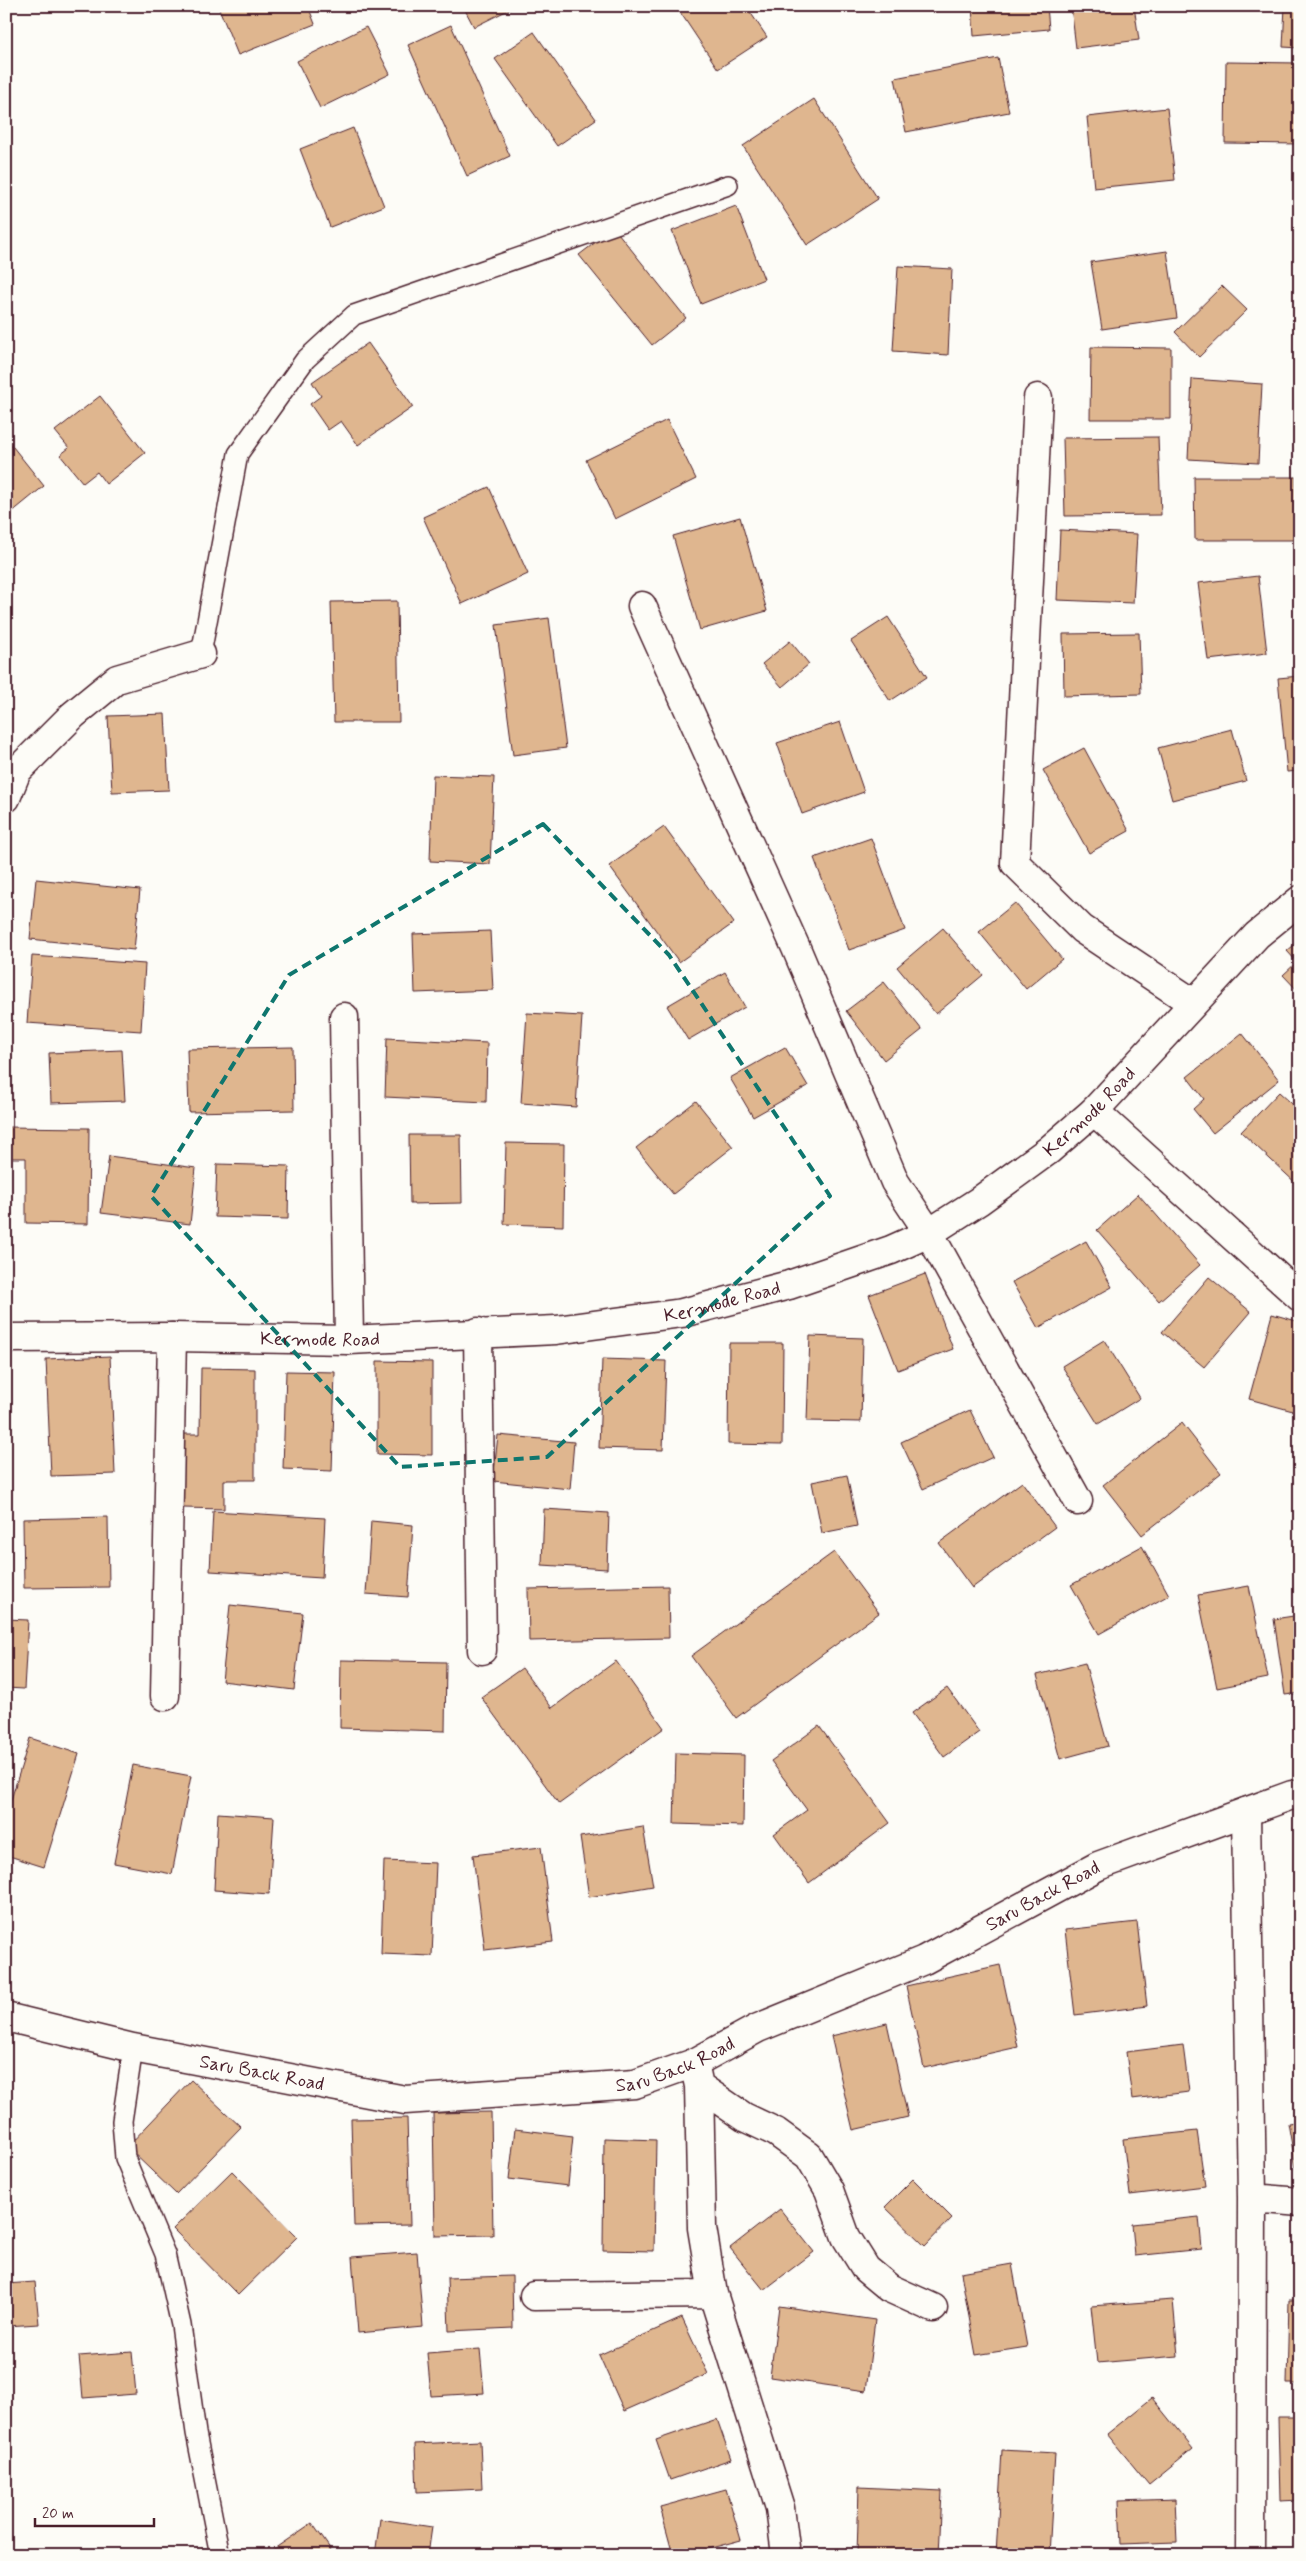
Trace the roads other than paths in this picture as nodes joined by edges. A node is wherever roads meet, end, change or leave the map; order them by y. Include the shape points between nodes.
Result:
1 (728, 185) dead end
2 (1038, 398) dead end
3 (642, 606) dead end
4 (201, 654) joint
5 (6, 798) edge
6 (1300, 900) edge
7 (1193, 1003) junction
8 (344, 1017) dead end
9 (1094, 1111) junction
10 (929, 1233) junction
11 (1300, 1297) edge
12 (478, 1332) junction
13 (172, 1337) junction
14 (6, 1338) edge
15 (350, 1340) junction
16 (1078, 1501) dead end
17 (482, 1650) dead end
18 (165, 1696) dead end
19 (1300, 1795) edge
20 (1246, 1812) junction
21 (6, 2017) edge
22 (133, 2048) junction
23 (696, 2074) junction
24 (1252, 2198) junction
25 (1300, 2202) edge
26 (713, 2294) junction
27 (534, 2296) dead end
28 (933, 2308) dead end
29 (220, 2555) edge
30 (786, 2555) edge
31 (1251, 2555) edge

1 - 4 lane via 354,315 305,360 238,454
2 - 7 street via 1015,863 1082,929
3 - 10 street via 796,948 895,1182
4 - 5 street via 117,679 73,715 18,771
6 - 7 street, Kermode Road via 1257,936
7 - 9 street, Kermode Road
8 - 15 street
9 - 10 street, Kermode Road via 1049,1150
9 - 11 street
10 - 12 street, Kermode Road via 891,1250 789,1285 682,1313 556,1330
10 - 16 street
12 - 15 street, Kermode Road
12 - 17 street
13 - 14 street, Kermode Road
13 - 15 street, Kermode Road
13 - 18 street
19 - 20 street, Saru Back Road
20 - 23 street, Saru Back Road via 1098,1866 924,1960 758,2028
20 - 24 street
21 - 22 street, Saru Back Road
22 - 23 street, Saru Back Road via 405,2100 635,2084
22 - 29 lane via 122,2122 125,2158 165,2254 181,2325 196,2433
23 - 26 street via 702,2228
23 - 28 street via 744,2117 776,2132 809,2156 829,2190 846,2237 866,2269 888,2288
24 - 25 street
24 - 31 street
26 - 27 street
26 - 30 street via 780,2508

